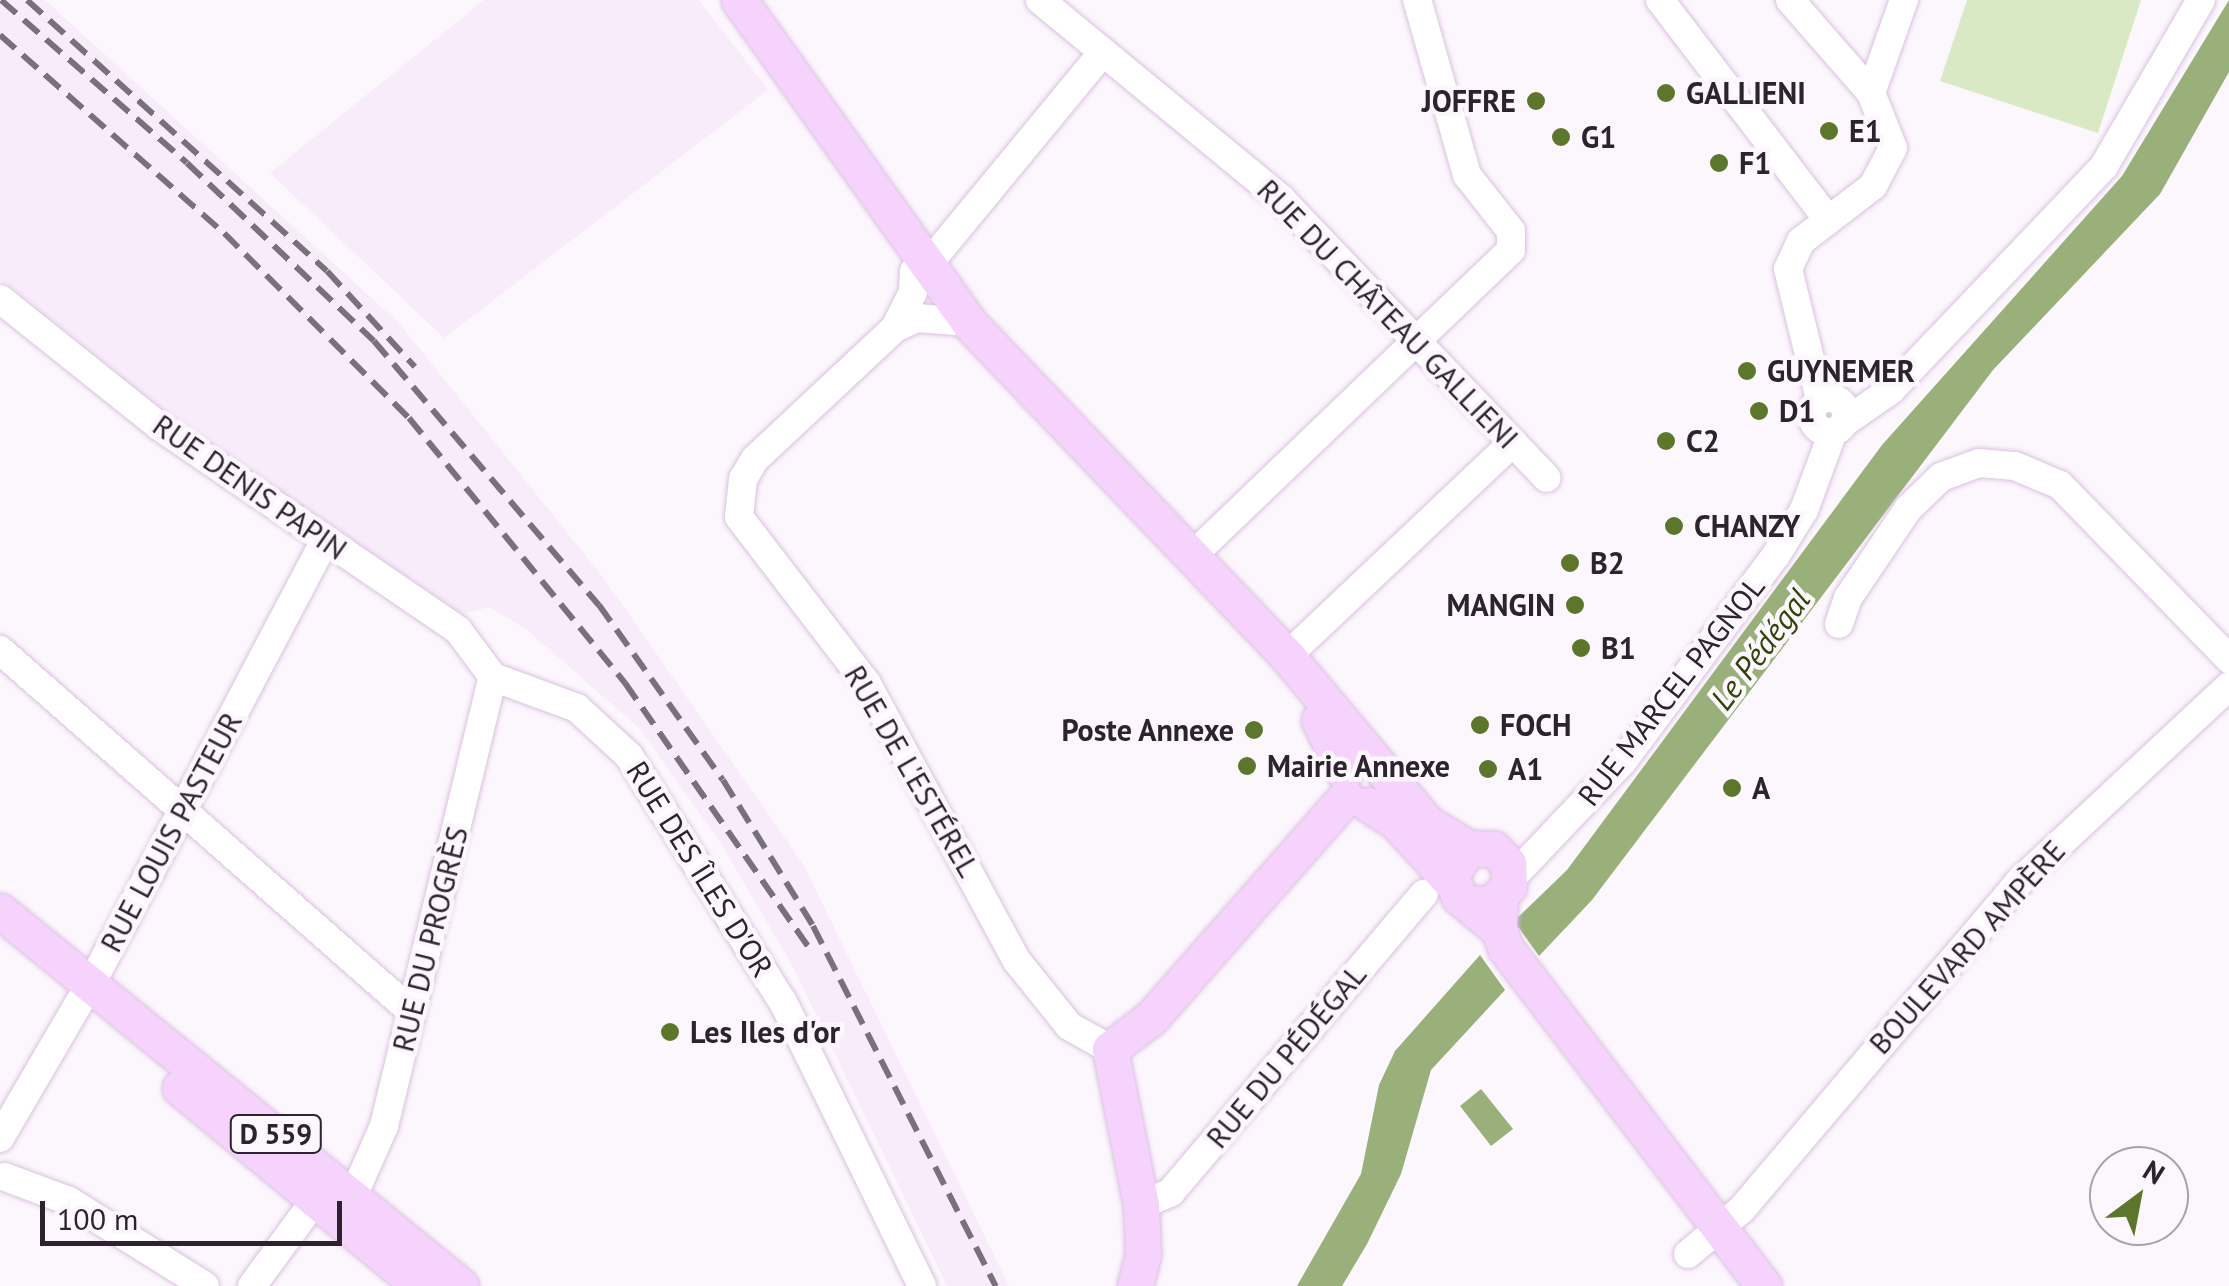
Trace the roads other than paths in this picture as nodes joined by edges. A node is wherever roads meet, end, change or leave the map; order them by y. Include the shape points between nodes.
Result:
1 (726, 0) edge
2 (739, 0) edge
3 (1040, 0) edge
4 (1417, 0) edge
5 (1790, 0) edge
6 (1904, 0) edge
7 (2190, 0) edge
8 (2201, 0) edge
9 (1668, 3) edge
10 (1103, 52) junction
11 (1871, 93) junction
12 (1828, 220) junction
13 (920, 269) junction
14 (0, 299) edge
15 (956, 321) junction
16 (895, 328) junction
17 (1417, 340) junction
18 (1831, 416) junction
19 (1513, 442) junction
20 (1547, 478) dead end
21 (325, 540) junction
22 (1192, 556) junction
23 (1840, 624) dead end
24 (0, 650) edge
25 (1288, 656) junction
26 (2229, 659) edge
27 (494, 677) junction
28 (2229, 686) edge
29 (1363, 782) junction
30 (181, 810) junction
31 (1479, 891) junction
32 (0, 911) edge
33 (0, 936) edge
34 (83, 993) junction
35 (412, 1012) junction
36 (1110, 1048) junction
37 (5, 1154) edge
38 (353, 1196) junction
39 (315, 1200) junction
40 (1141, 1205) junction
41 (1724, 1226) junction
42 (1688, 1254) dead end
43 (205, 1286) edge
44 (252, 1286) edge
45 (420, 1286) edge
46 (461, 1286) edge
47 (922, 1286) edge
48 (1135, 1286) edge
49 (1764, 1286) edge

1 - 13 main road
2 - 13 main road
3 - 10 street, RUE DU CHÂTEAU GALLIENI
4 - 17 street via 1466,174 1510,232 1511,250
5 - 11 street
6 - 11 street
7 - 18 street via 2078,180 1894,372
8 - 18 street via 2104,166 1891,390
9 - 12 street
10 - 13 street
10 - 17 street, RUE DU CHÂTEAU GALLIENI via 1281,199
11 - 12 street via 1892,160 1873,186
12 - 18 street via 1793,253 1786,281
13 - 15 main road
13 - 16 street
13 - 22 main road
14 - 21 street, RUE DENIS PAPIN via 159,426
15 - 16 street via 916,318
15 - 29 main road via 1124,502 1170,562 1270,659
16 - 36 street, RUE DE L'ESTÉREL via 755,459 743,479 739,518 867,684 1016,960 1069,1026
17 - 19 street, RUE DU CHÂTEAU GALLIENI
17 - 22 street
18 - 31 street, RUE MARCEL PAGNOL via 1804,510 1776,555 1623,761
19 - 20 street, RUE DU CHÂTEAU GALLIENI
19 - 25 street
21 - 27 street, RUE DENIS PAPIN via 458,630
21 - 30 street, RUE LOUIS PASTEUR
22 - 25 main road
23 - 26 street via 1848,598 1908,509 1941,477 1979,463 2015,466 2060,484
24 - 30 street
25 - 29 main road
27 - 35 street, RUE DU PROGRÈS
27 - 47 street, RUE DES ÎLES D'OR via 578,708 629,756 783,1002
28 - 41 street, BOULEVARD AMPÈRE via 2018,884
29 - 31 main road via 1396,822
29 - 36 main road via 1151,1018
30 - 34 street, RUE LOUIS PASTEUR
30 - 35 street
31 - 40 street, RUE DU PÉDÉGAL via 1171,1192
31 - 41 main road via 1529,978
32 - 34 main road, D 559
33 - 34 main road, D 559
34 - 37 street, RUE LOUIS PASTEUR
34 - 38 main road, D 559
34 - 39 main road, D 559
35 - 38 street, RUE DU PROGRÈS via 376,1154
36 - 40 main road
37 - 43 street
38 - 46 main road, D 559
39 - 44 street
39 - 45 main road, D 559
40 - 48 main road via 1144,1253
41 - 42 street, BOULEVARD AMPÈRE
41 - 49 main road

